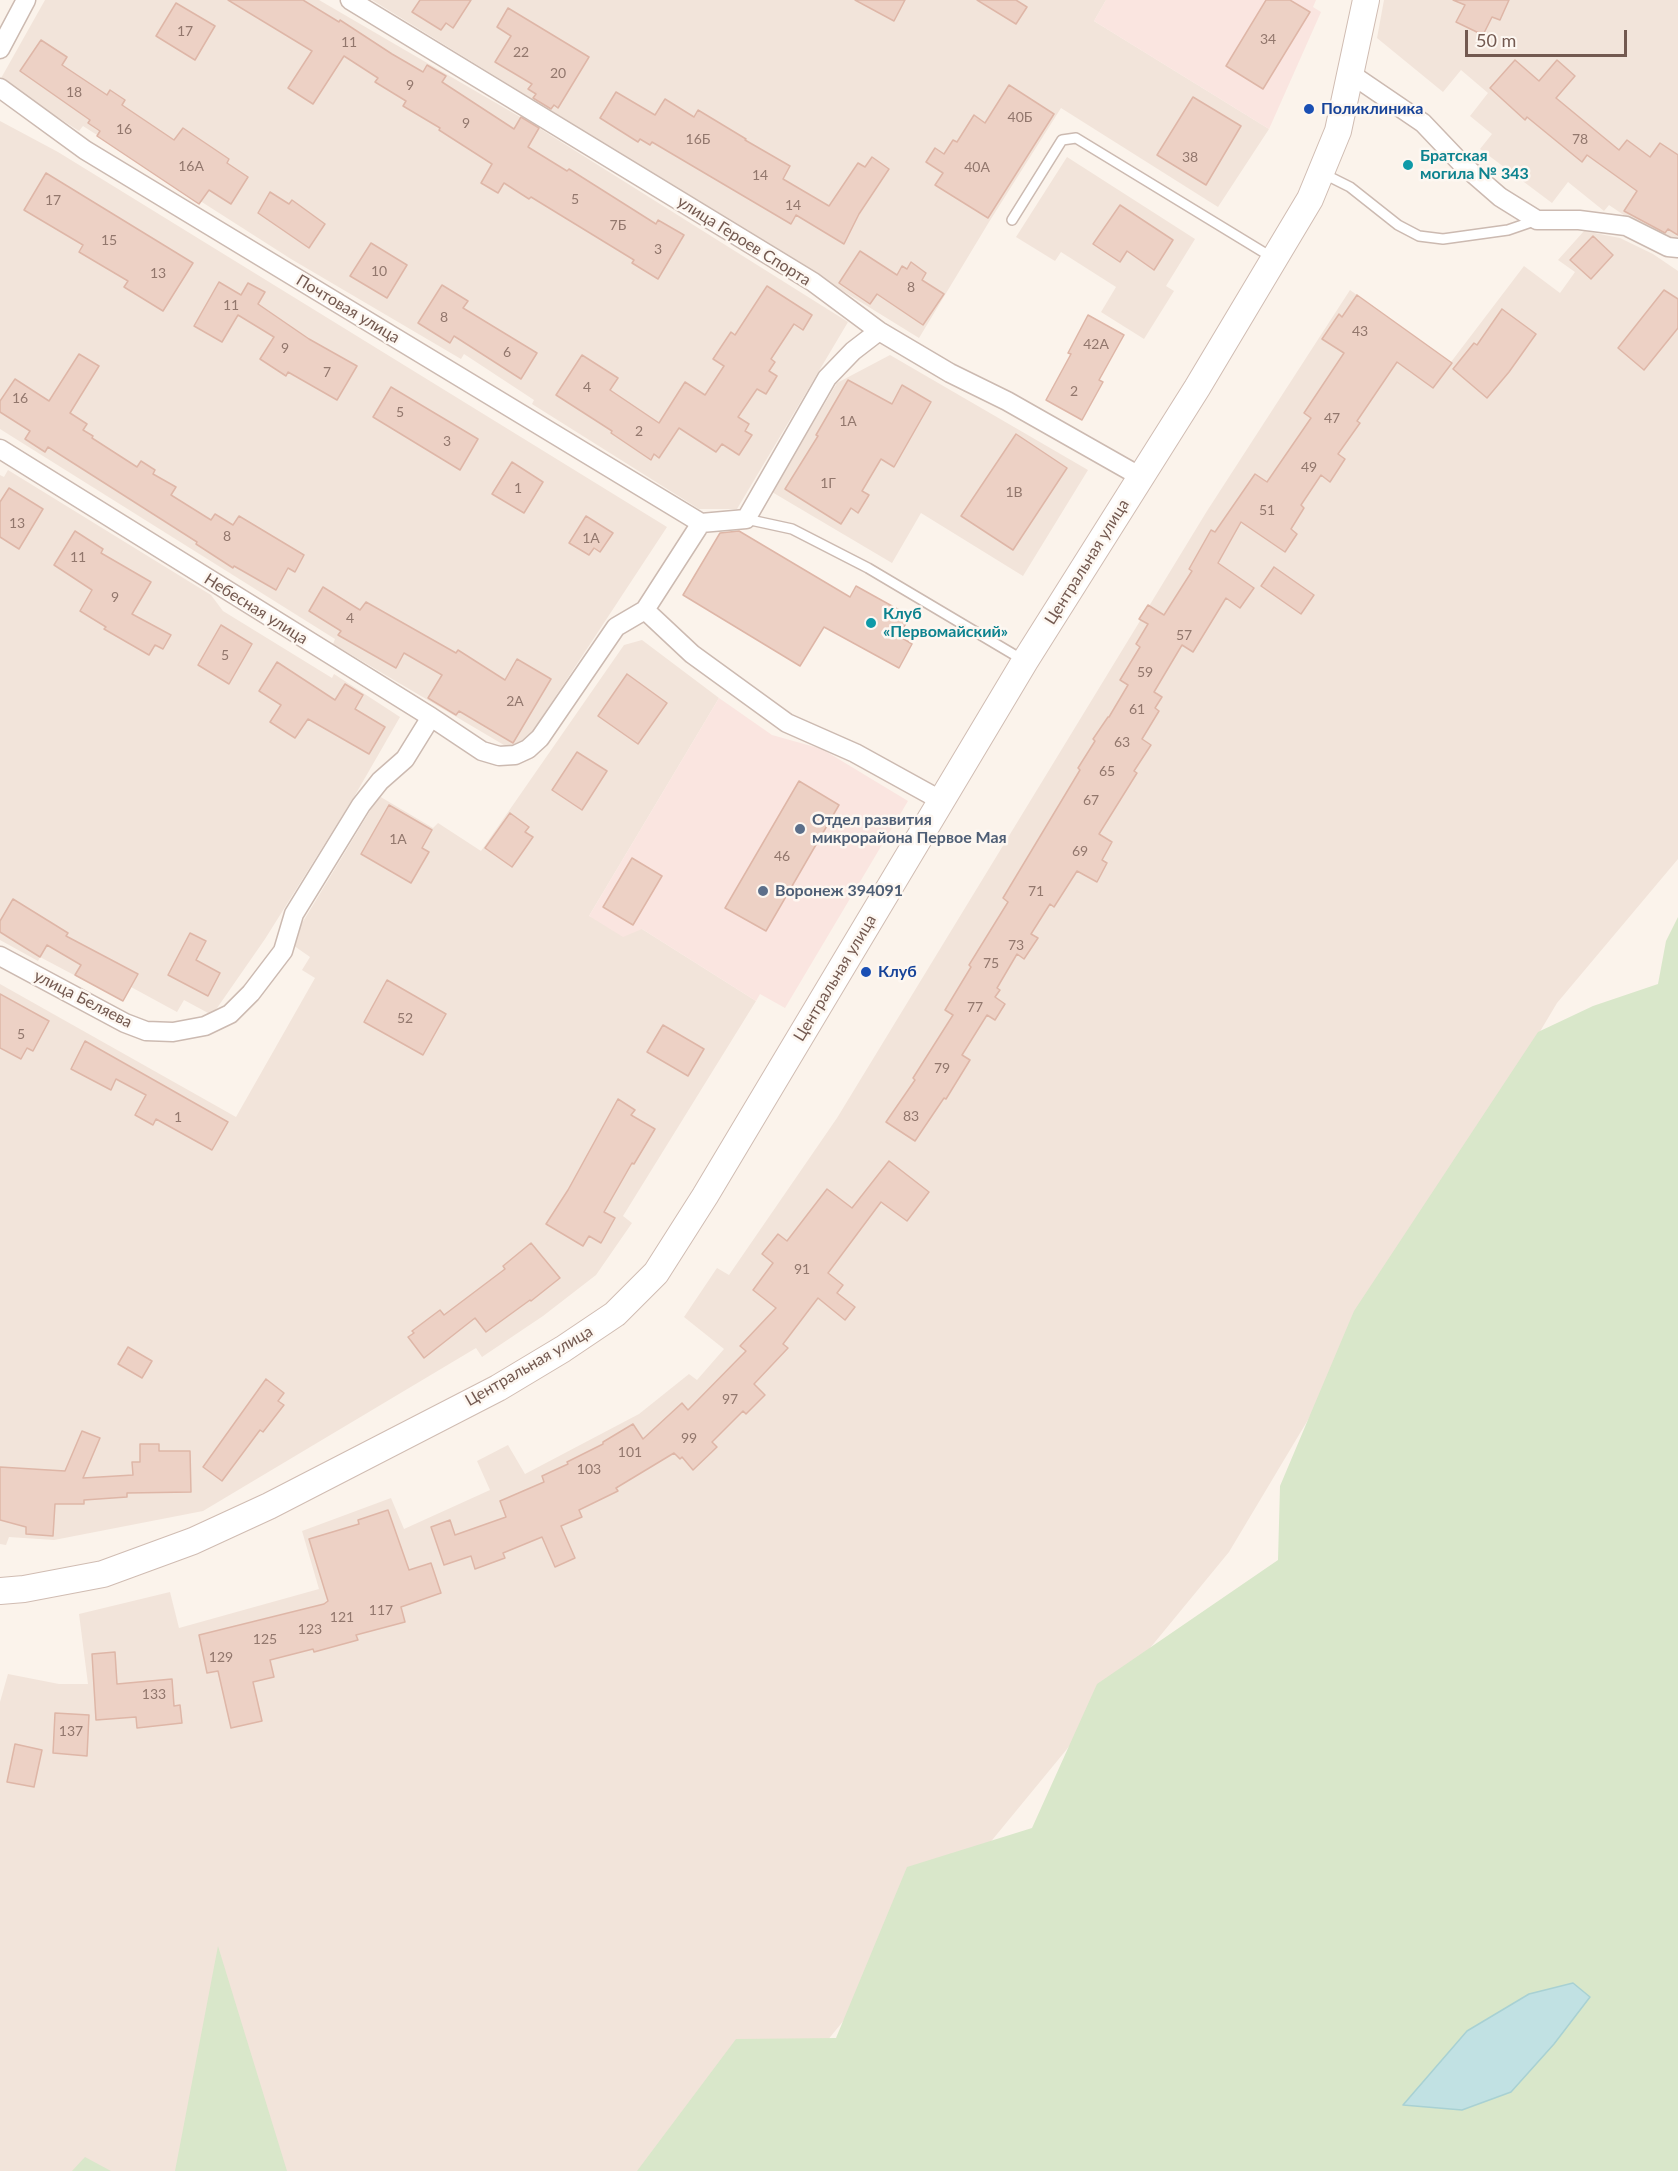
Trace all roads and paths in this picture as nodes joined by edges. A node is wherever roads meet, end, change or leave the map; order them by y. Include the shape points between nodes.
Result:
1 (26, 0) edge
2 (350, 0) edge
3 (1366, 0) edge
4 (0, 49) edge
5 (1351, 74) junction
6 (0, 88) edge
7 (1322, 172) junction
8 (1012, 220) dead end
9 (1537, 220) junction
10 (1678, 248) edge
11 (1275, 259) junction
12 (879, 331) junction
13 (0, 449) edge
14 (1141, 477) junction
15 (746, 519) junction
16 (701, 523) junction
17 (645, 610) junction
18 (1024, 662) junction
19 (431, 717) junction
20 (942, 801) junction
21 (0, 956) edge
22 (0, 1591) edge

1 - 4 street
2 - 12 street, улица Героев Спорта via 813,282
3 - 5 street, Центральная улица
5 - 7 street, Центральная улица via 1338,131
5 - 9 street via 1423,123 1500,197
6 - 16 street, Почтовая улица via 85,150
7 - 9 lane via 1419,236 1443,239 1508,230
7 - 11 street, Центральная улица
8 - 11 lane via 1062,140 1076,138
9 - 10 street via 1626,226
11 - 14 street, Центральная улица
12 - 14 street, улица Героев Спорта
12 - 15 street via 827,378
13 - 19 street, Небесная улица
14 - 18 street, Центральная улица
15 - 16 street
15 - 18 lane via 792,529 868,568
16 - 17 street
17 - 19 street, Небесная улица via 616,627 540,738 528,749 499,756 482,751
17 - 20 street via 692,654 786,723 855,753
18 - 20 street, Центральная улица
19 - 21 street, улица Беляева via 405,759 361,805 294,914 283,951 230,1014 205,1026 173,1032 146,1031
20 - 22 street, Центральная улица via 656,1273 615,1314 498,1388 259,1511 103,1574

